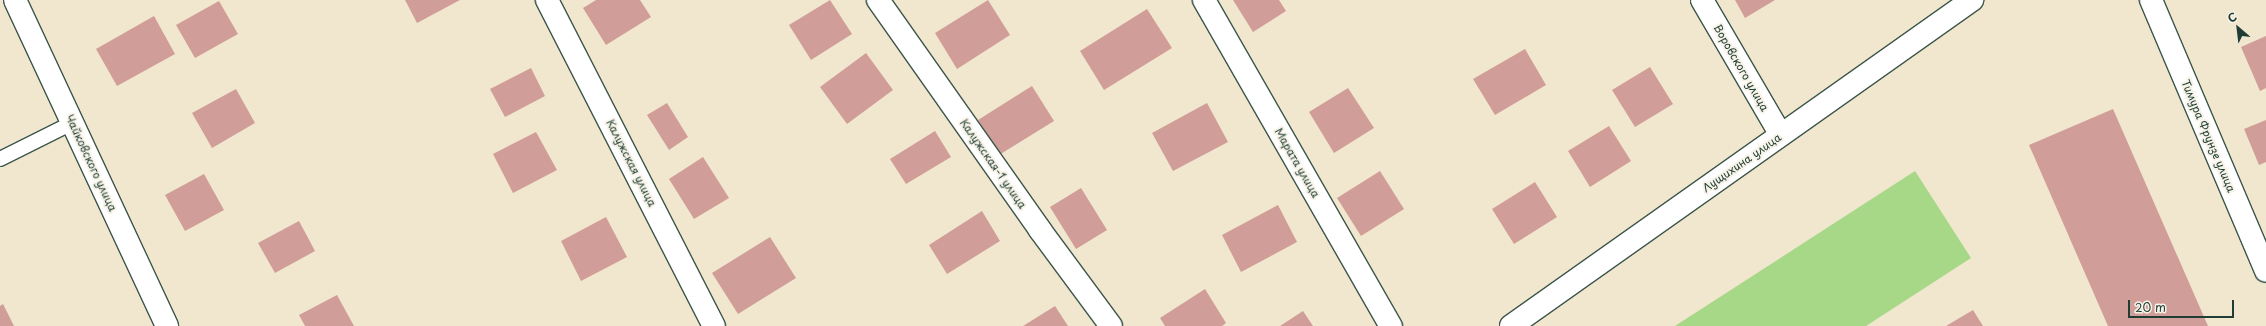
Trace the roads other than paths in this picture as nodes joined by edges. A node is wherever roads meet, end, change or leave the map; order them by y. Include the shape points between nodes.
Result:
1 (15, 0) edge
2 (547, 0) edge
3 (878, 0) edge
4 (1204, 0) edge
5 (1702, 0) edge
6 (1972, 0) edge
7 (2151, 0) edge
8 (72, 123) junction
9 (1781, 135) junction
10 (0, 159) edge
11 (2266, 271) edge
12 (167, 326) edge
13 (714, 326) edge
14 (1111, 326) edge
15 (1391, 326) edge
16 (1512, 326) edge

1 - 8 street, Чайковского улица
2 - 13 street, Калужская улица
3 - 14 street, Калужская-1 улица
4 - 15 street, Марата улица
5 - 9 street, Воровского улица
6 - 9 street, Лущихина улица
7 - 11 street, Тимура Фрунзе улица
8 - 10 lane
8 - 12 street, Чайковского улица
9 - 16 street, Лущихина улица

